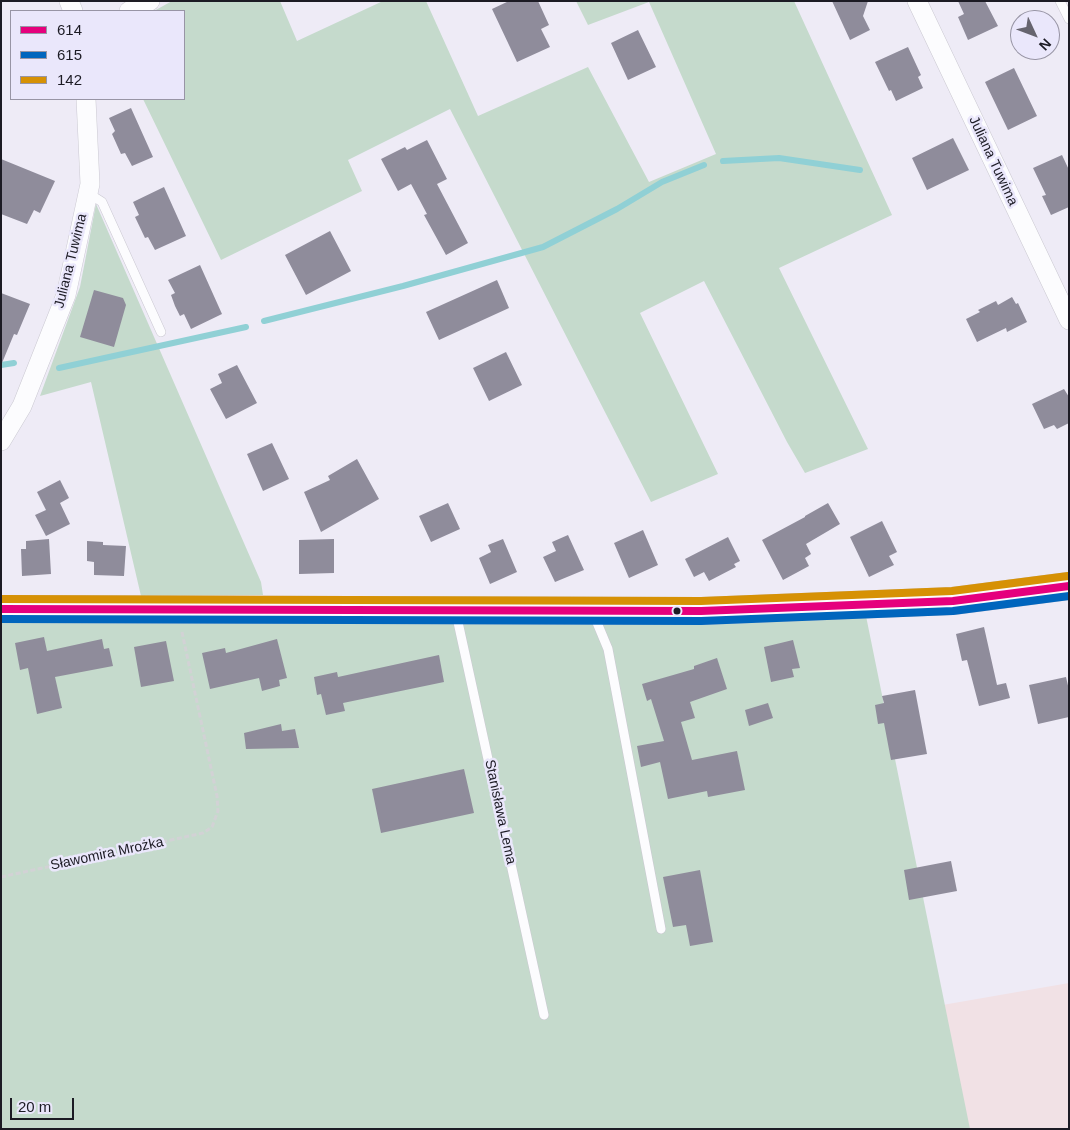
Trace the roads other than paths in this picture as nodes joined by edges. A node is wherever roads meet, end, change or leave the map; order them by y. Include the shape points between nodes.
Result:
1 (150, 1) edge
2 (917, 1) edge
3 (1060, 1) edge
4 (131, 10) edge
5 (1069, 19) edge
6 (86, 100) edge
7 (88, 192) junction
8 (1069, 320) edge
9 (161, 332) dead end
10 (1, 441) edge
11 (1069, 586) edge
12 (1, 609) edge
13 (455, 610) junction
14 (591, 611) junction
15 (662, 929) dead end
16 (544, 1014) dead end

1 - 4 street
2 - 8 street, Juliana Tuwima
3 - 5 lane
6 - 7 street, Juliana Tuwima
7 - 9 lane via 102,202
7 - 10 street, Juliana Tuwima via 66,295 22,406
11 - 14 street via 953,601 701,611
12 - 13 street
13 - 14 street
13 - 16 lane, Stanisława Lema
14 - 15 lane via 608,648

